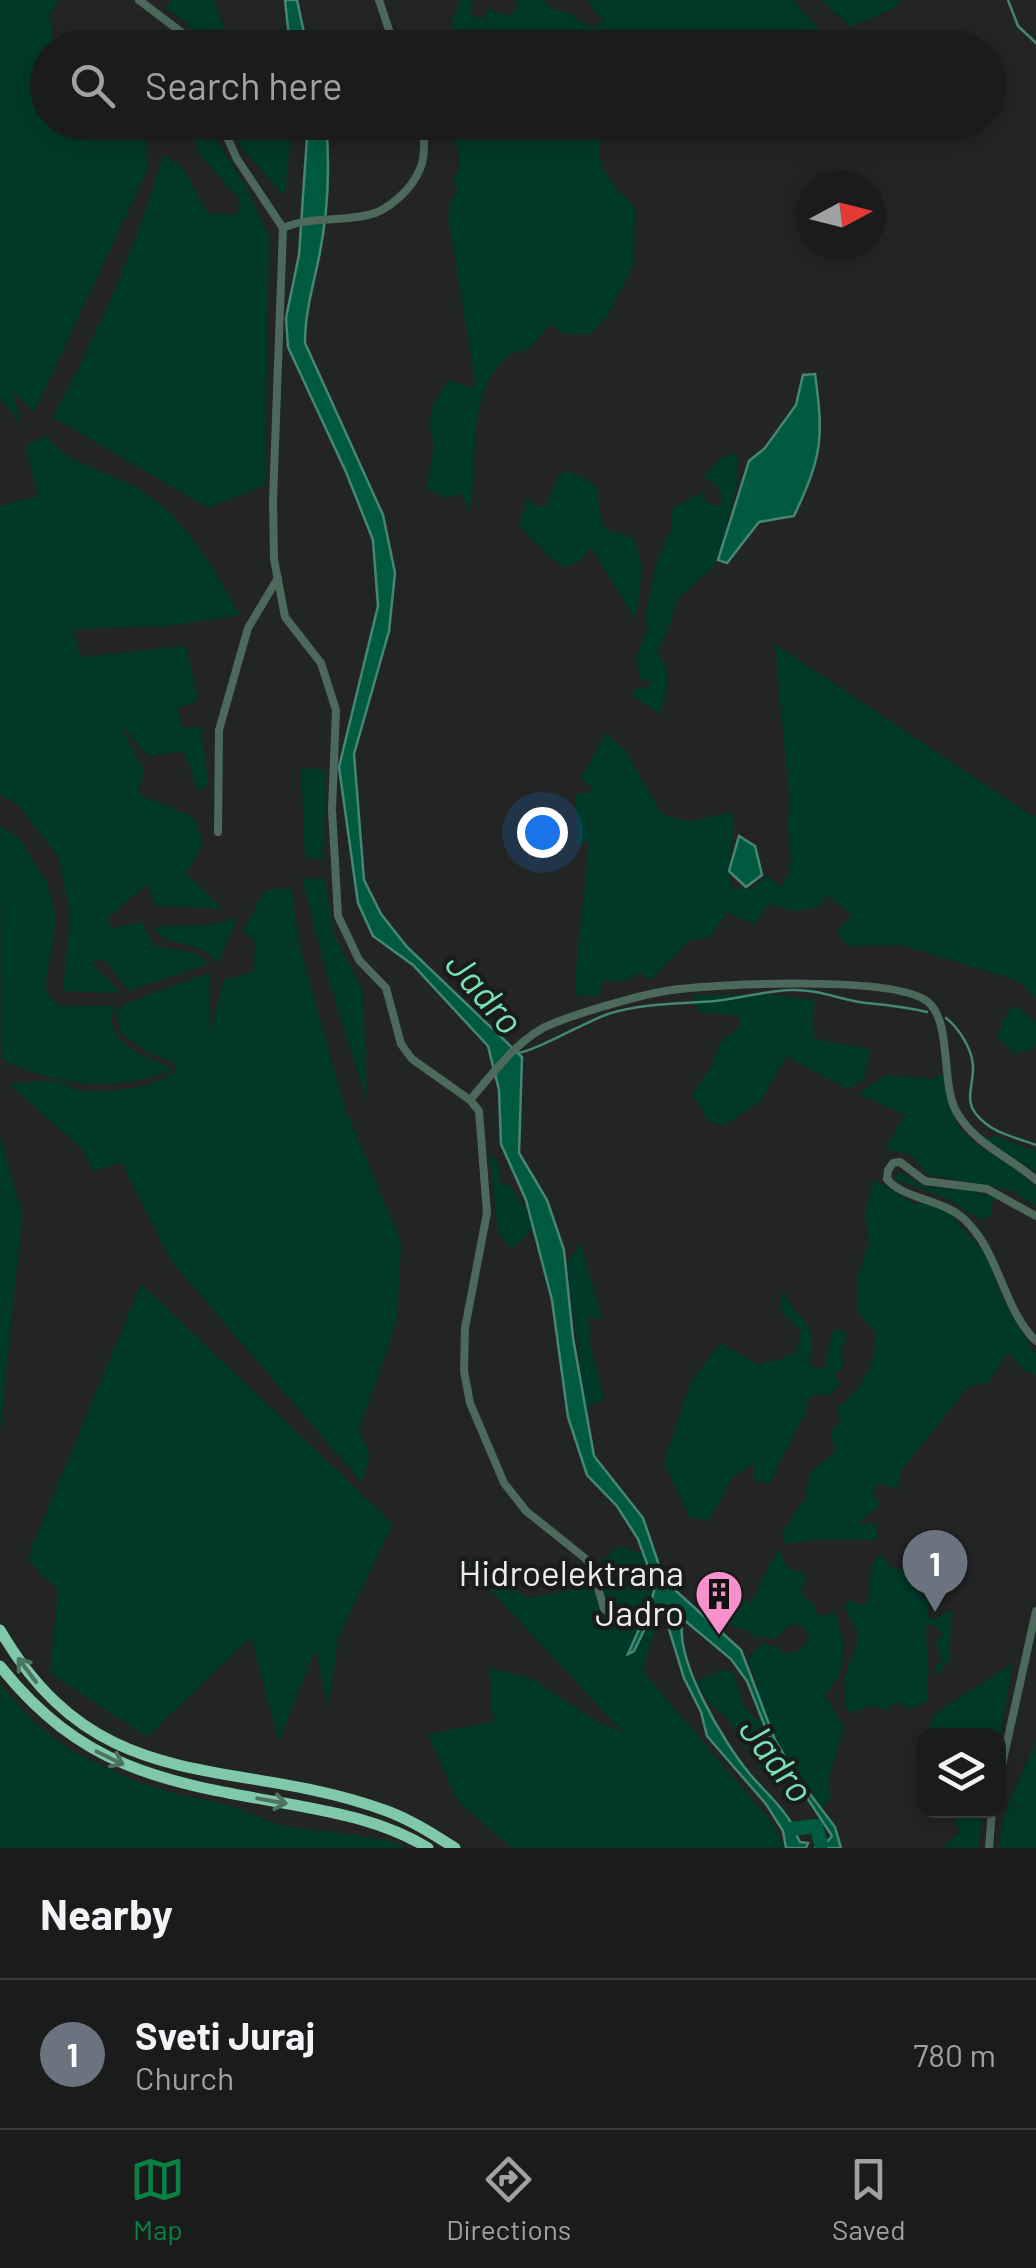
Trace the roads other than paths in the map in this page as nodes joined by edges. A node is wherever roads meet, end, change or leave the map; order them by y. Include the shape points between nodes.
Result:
1 (139, 0) edge
2 (379, 0) edge
3 (179, 30) edge
4 (389, 30) edge
5 (228, 140) edge
6 (424, 140) edge
7 (283, 228) junction
8 (278, 578) junction
9 (218, 832) dead end
10 (470, 1100) junction
11 (1036, 1180) edge
12 (1036, 1216) edge
13 (1036, 1342) edge
14 (1036, 1611) edge
15 (612, 1614) dead end
16 (0, 1630) edge
17 (0, 1666) edge
18 (1006, 1747) edge
19 (991, 1818) edge
20 (428, 1848) edge
21 (454, 1848) edge
22 (989, 1848) edge

1 - 3 street
2 - 4 street
5 - 7 street
6 - 7 street via 421,169 408,188 372,215 301,220
7 - 8 street via 273,500
8 - 9 street via 248,628 219,730
8 - 10 street via 285,618 321,663 336,710 338,916 359,960 386,988 412,1060
10 - 11 street via 551,1023 670,990 818,982 913,993 934,1008 940,1023 954,1108 976,1139
10 - 15 street via 478,1111 487,1213 465,1328 470,1403 504,1483 526,1512 586,1558
12 - 13 street via 987,1189 925,1181 900,1162 888,1170 892,1186 936,1201 967,1221
14 - 18 street
21 -> 16 highway via 388,1812 130,1751 42,1690
17 -> 20 highway via 51,1721 103,1756 176,1783 338,1813
19 - 22 street

